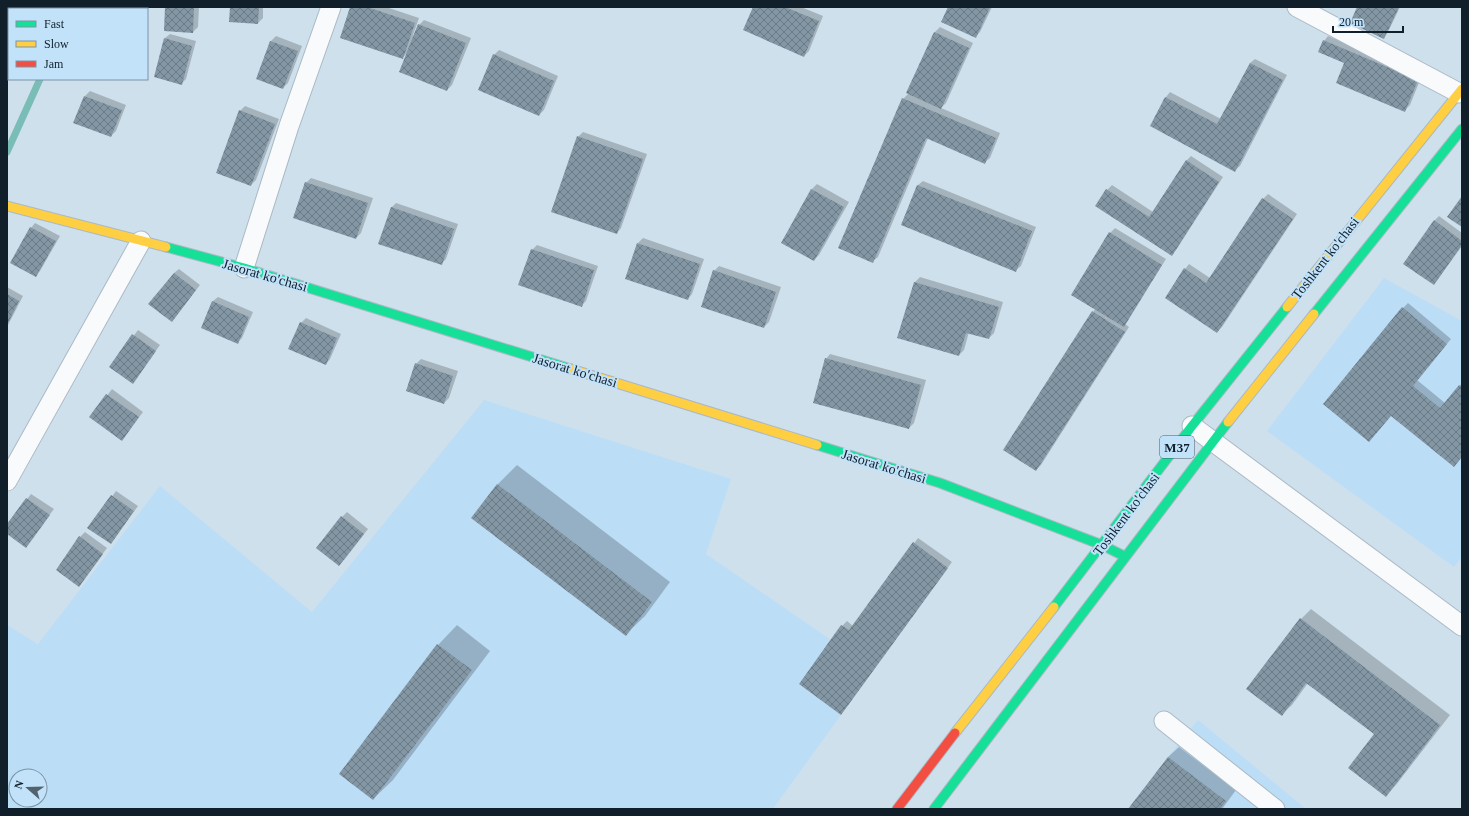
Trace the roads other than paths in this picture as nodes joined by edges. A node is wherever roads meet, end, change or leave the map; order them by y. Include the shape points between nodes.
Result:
1 (331, 7) edge
2 (1297, 7) edge
3 (1460, 91) edge
4 (1462, 129) edge
5 (7, 206) edge
6 (141, 241) junction
7 (244, 268) junction
8 (1192, 426) junction
9 (1212, 442) junction
10 (7, 481) edge
11 (1102, 545) junction
12 (1124, 556) junction
13 (1462, 626) edge
14 (1164, 721) dead end
15 (1265, 806) edge
16 (897, 809) edge
17 (934, 809) edge

1 - 7 street via 289,126
2 - 3 street
3 - 8 main road, Toshkent ko'chasi / M37
4 - 9 main road, Toshkent ko'chasi / M37
5 - 6 main road, Jasorat ko'chasi
6 - 7 main road, Jasorat ko'chasi
6 - 10 street
7 - 11 main road, Jasorat ko'chasi via 940,484
8 - 9 street
8 - 11 main road, Toshkent ko'chasi / M37
9 - 12 main road, Toshkent ko'chasi / M37
9 - 13 street
11 - 12 main road, Jasorat ko'chasi
11 - 16 main road, Toshkent ko'chasi / M37
12 - 17 main road, Toshkent ko'chasi / M37
14 - 15 street

